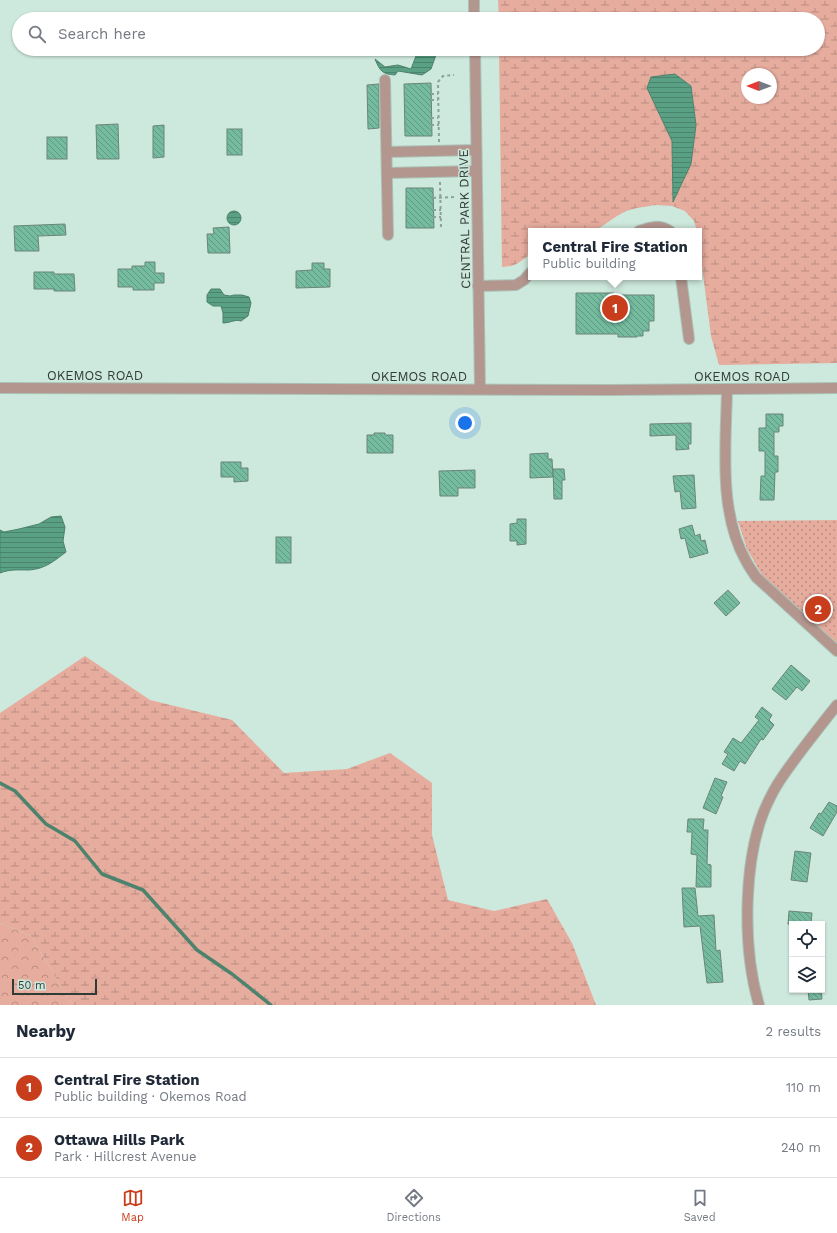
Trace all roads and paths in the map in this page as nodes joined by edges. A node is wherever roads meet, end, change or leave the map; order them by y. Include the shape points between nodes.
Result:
1 (474, 0) edge
2 (474, 12) edge
3 (474, 56) edge
4 (385, 80) dead end
5 (431, 94) dead end
6 (438, 94) dead end
7 (431, 100) dead end
8 (438, 100) dead end
9 (431, 118) dead end
10 (438, 118) dead end
11 (432, 125) dead end
12 (439, 125) dead end
13 (476, 150) junction
14 (387, 152) junction
15 (476, 171) junction
16 (387, 173) junction
17 (456, 197) dead end
18 (433, 198) dead end
19 (433, 210) dead end
20 (440, 210) dead end
21 (433, 217) dead end
22 (441, 217) dead end
23 (650, 228) edge
24 (666, 228) edge
25 (388, 235) dead end
26 (528, 275) edge
27 (681, 280) edge
28 (478, 286) junction
29 (689, 339) dead end
30 (0, 388) edge
31 (837, 388) edge
32 (480, 389) junction
33 (726, 389) junction
34 (837, 651) edge
35 (837, 705) edge
36 (759, 1005) edge

1 - 2 street
3 - 13 street, CENTRAL PARK DRIVE
4 - 14 street
5 - 6 path
7 - 8 path
9 - 10 path
11 - 12 path
13 - 14 street
13 - 15 street, CENTRAL PARK DRIVE
14 - 16 street
15 - 16 street
15 - 28 street, CENTRAL PARK DRIVE
16 - 25 street
17 - 18 path
19 - 20 path
21 - 22 path
23 - 24 street
26 - 28 street via 516,285
27 - 29 street
28 - 32 street, CENTRAL PARK DRIVE
30 - 32 street, OKEMOS ROAD
31 - 33 street, OKEMOS ROAD
32 - 33 street, OKEMOS ROAD
33 - 34 street via 726,490 740,548 756,576
35 - 36 street via 778,782 757,829 749,884 748,925 752,978

